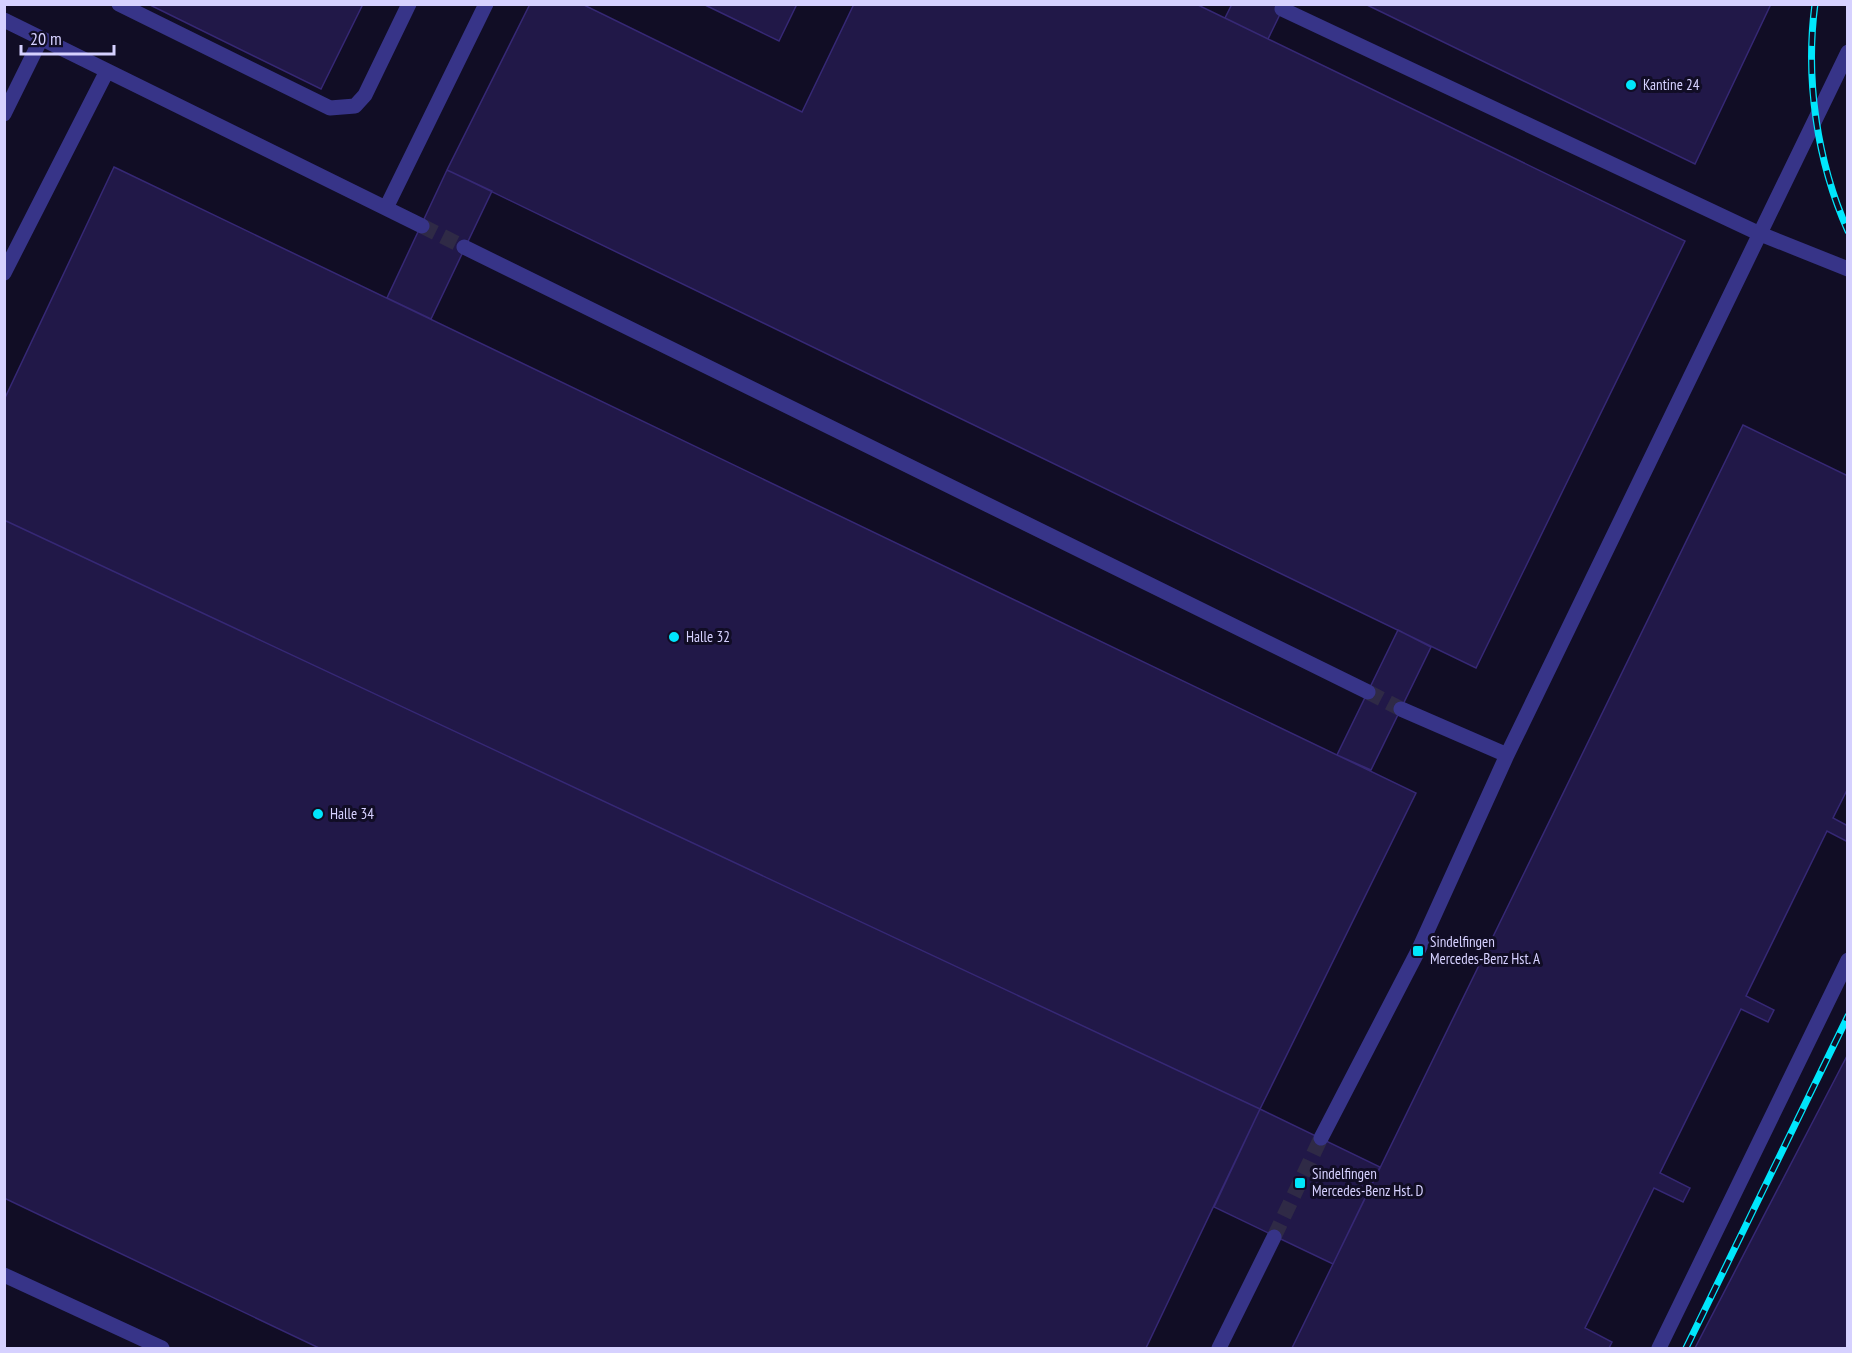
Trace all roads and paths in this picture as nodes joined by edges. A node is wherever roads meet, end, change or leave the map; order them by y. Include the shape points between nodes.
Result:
1 (119, 4) edge
2 (408, 4) edge
3 (486, 4) edge
4 (1282, 9) dead end
5 (4, 20) edge
6 (41, 39) junction
7 (1848, 52) edge
8 (107, 71) junction
9 (4, 114) edge
10 (386, 208) junction
11 (422, 226) tunnel mouth
12 (1758, 233) junction
13 (464, 247) tunnel mouth
14 (1848, 269) edge
15 (4, 273) edge
16 (1368, 692) tunnel mouth
17 (1401, 709) tunnel mouth
18 (1507, 755) junction
19 (1848, 960) edge
20 (1321, 1138) tunnel mouth
21 (1274, 1237) tunnel mouth
22 (4, 1275) edge
23 (162, 1348) edge
24 (1219, 1348) edge
25 (1659, 1348) edge

1 - 2 street via 330,108 356,106 365,95
3 - 10 street
4 - 12 street
5 - 6 street
6 - 8 street
6 - 9 street
7 - 12 street
8 - 10 street
8 - 15 street
10 - 11 street
12 - 14 street
12 - 18 street
13 - 16 street
17 - 18 street
18 - 20 street via 1418,951
19 - 25 street
21 - 24 street
22 - 23 street

